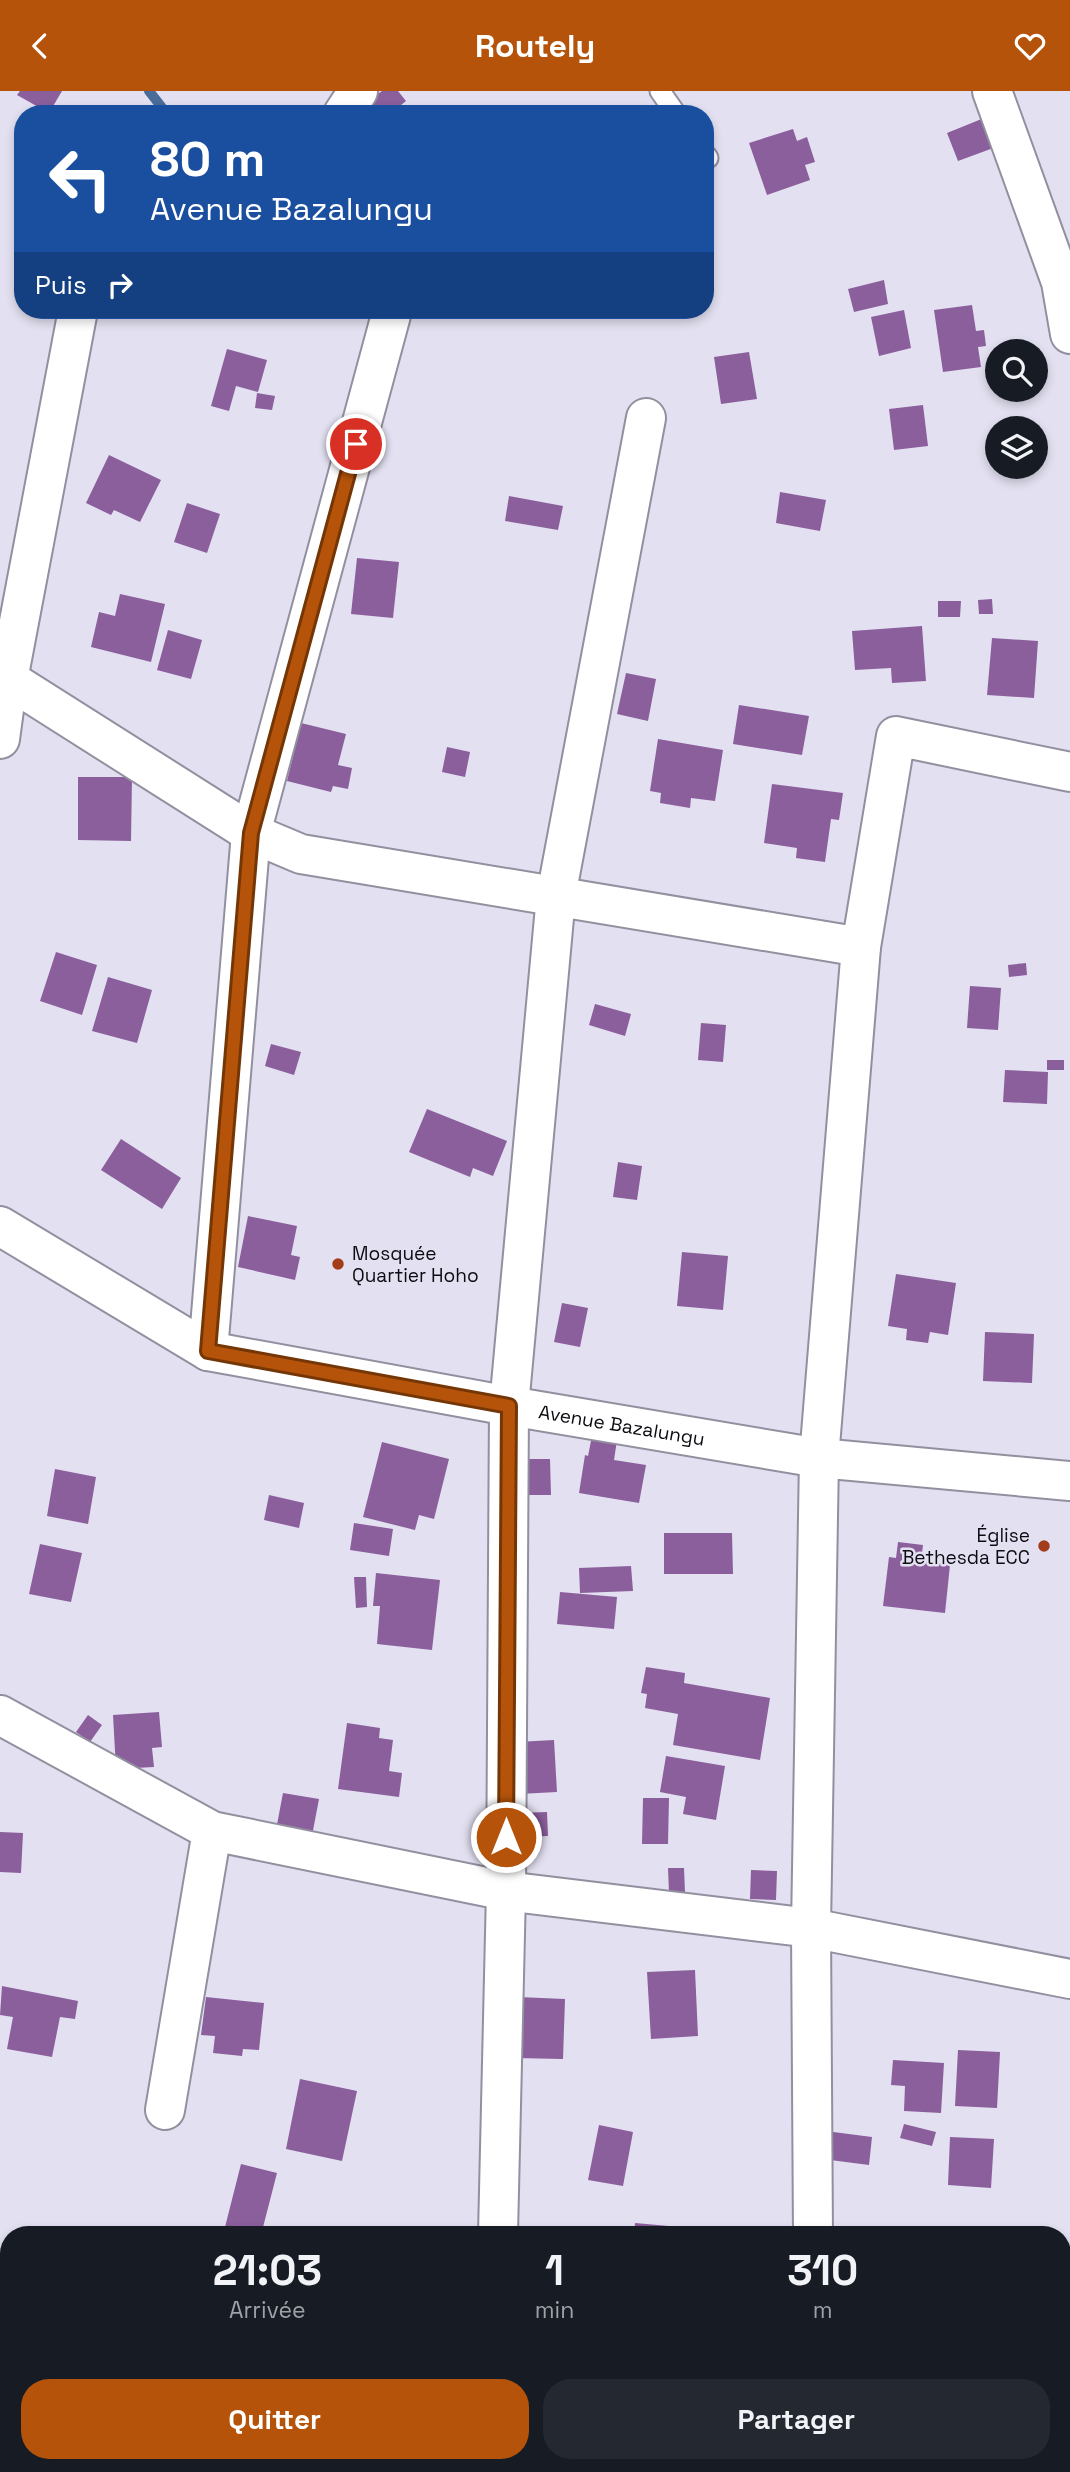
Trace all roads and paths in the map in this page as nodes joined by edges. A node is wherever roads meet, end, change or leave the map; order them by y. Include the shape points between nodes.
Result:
1 (992, 91) edge
2 (1065, 281) edge
3 (76, 319) edge
4 (390, 319) edge
5 (1070, 334) edge
6 (646, 418) dead end
7 (4, 677) edge
8 (0, 739) edge
9 (1070, 772) edge
10 (251, 833) junction
11 (556, 896) junction
12 (861, 947) junction
13 (0, 1226) edge
14 (208, 1351) junction
15 (509, 1406) junction
16 (819, 1458) junction
17 (1070, 1481) edge
18 (0, 1715) edge
19 (212, 1831) junction
20 (506, 1891) junction
21 (811, 1928) junction
22 (1070, 1979) edge
23 (165, 2110) dead end
24 (498, 2226) edge
25 (813, 2226) edge

1 - 2 street
2 - 5 street
3 - 7 street
4 - 10 street
6 - 11 street
7 - 8 street
7 - 10 street
9 - 12 street via 896,736
10 - 11 street via 301,854
10 - 14 street
11 - 12 street
11 - 15 street
12 - 16 street
13 - 14 street, Avenue Bazalungu
14 - 15 street, Avenue Bazalungu
15 - 16 street, Avenue Bazalungu
15 - 20 street
16 - 17 street, Avenue Bazalungu
16 - 21 street
18 - 19 street
19 - 20 street
19 - 23 street
20 - 21 street
20 - 24 street
21 - 22 street
21 - 25 street

